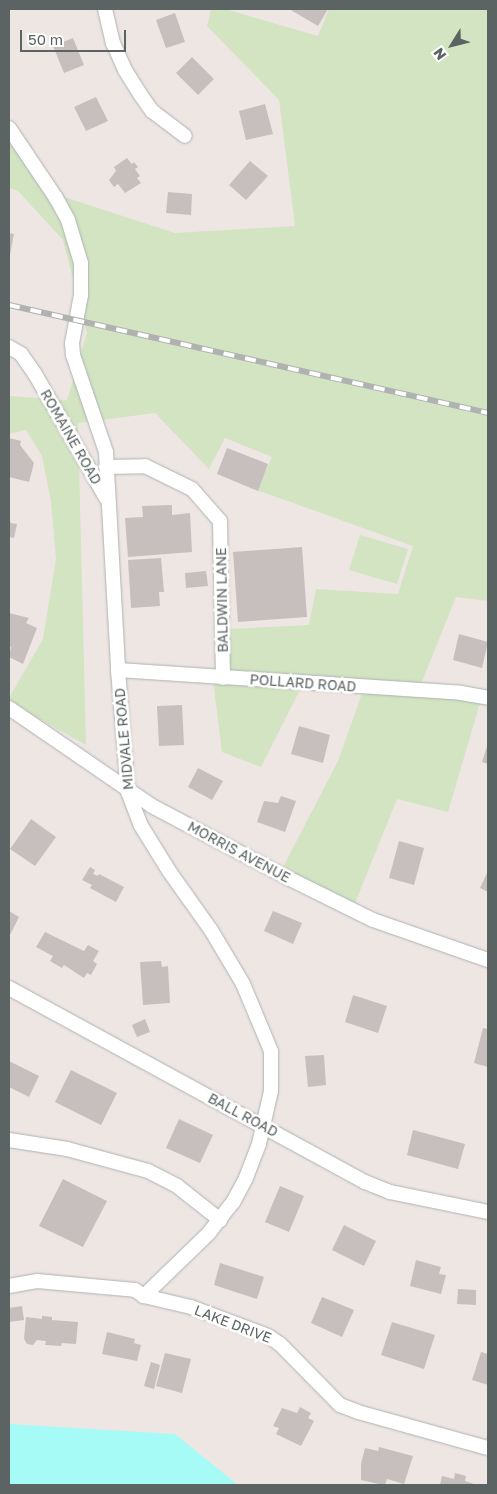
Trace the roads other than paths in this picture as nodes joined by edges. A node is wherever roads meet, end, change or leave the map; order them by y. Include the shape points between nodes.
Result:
1 (105, 9) edge
2 (9, 128) edge
3 (185, 136) dead end
4 (9, 347) edge
5 (106, 467) junction
6 (107, 500) junction
7 (220, 521) joint
8 (118, 670) junction
9 (223, 678) junction
10 (488, 698) edge
11 (9, 708) edge
12 (127, 789) junction
13 (488, 960) edge
14 (9, 988) edge
15 (263, 1126) junction
16 (9, 1140) edge
17 (488, 1212) edge
18 (220, 1220) junction
19 (9, 1286) edge
20 (144, 1296) junction
21 (488, 1448) edge

1 - 3 street via 113,44 140,94 152,110
2 - 5 street, MIDVALE ROAD via 56,198 75,242 82,282 73,355 106,452
4 - 6 street, ROMAINE ROAD via 21,354 35,374
5 - 6 street, MIDVALE ROAD
5 - 7 street, ROMAINE ROAD via 145,466 192,489
6 - 8 street, MIDVALE ROAD
7 - 9 street, BALDWIN LANE
8 - 9 street, POLLARD ROAD
8 - 12 street, MIDVALE ROAD
9 - 10 street, POLLARD ROAD via 461,693
11 - 12 street, MORRIS AVENUE
12 - 13 street, MORRIS AVENUE via 152,806 373,920
12 - 15 street, MIDVALE ROAD via 140,824 243,984 271,1051 271,1091
14 - 15 street, BALL ROAD
15 - 17 street, BALL ROAD via 365,1182 390,1192
15 - 18 street, MIDVALE ROAD via 246,1178
16 - 18 street via 67,1149 148,1171 178,1186
18 - 20 street, MIDVALE ROAD
19 - 20 street, LAKE DRIVE via 37,1281 75,1283 135,1290
20 - 21 street, LAKE DRIVE via 191,1307 268,1336 280,1344 340,1405

